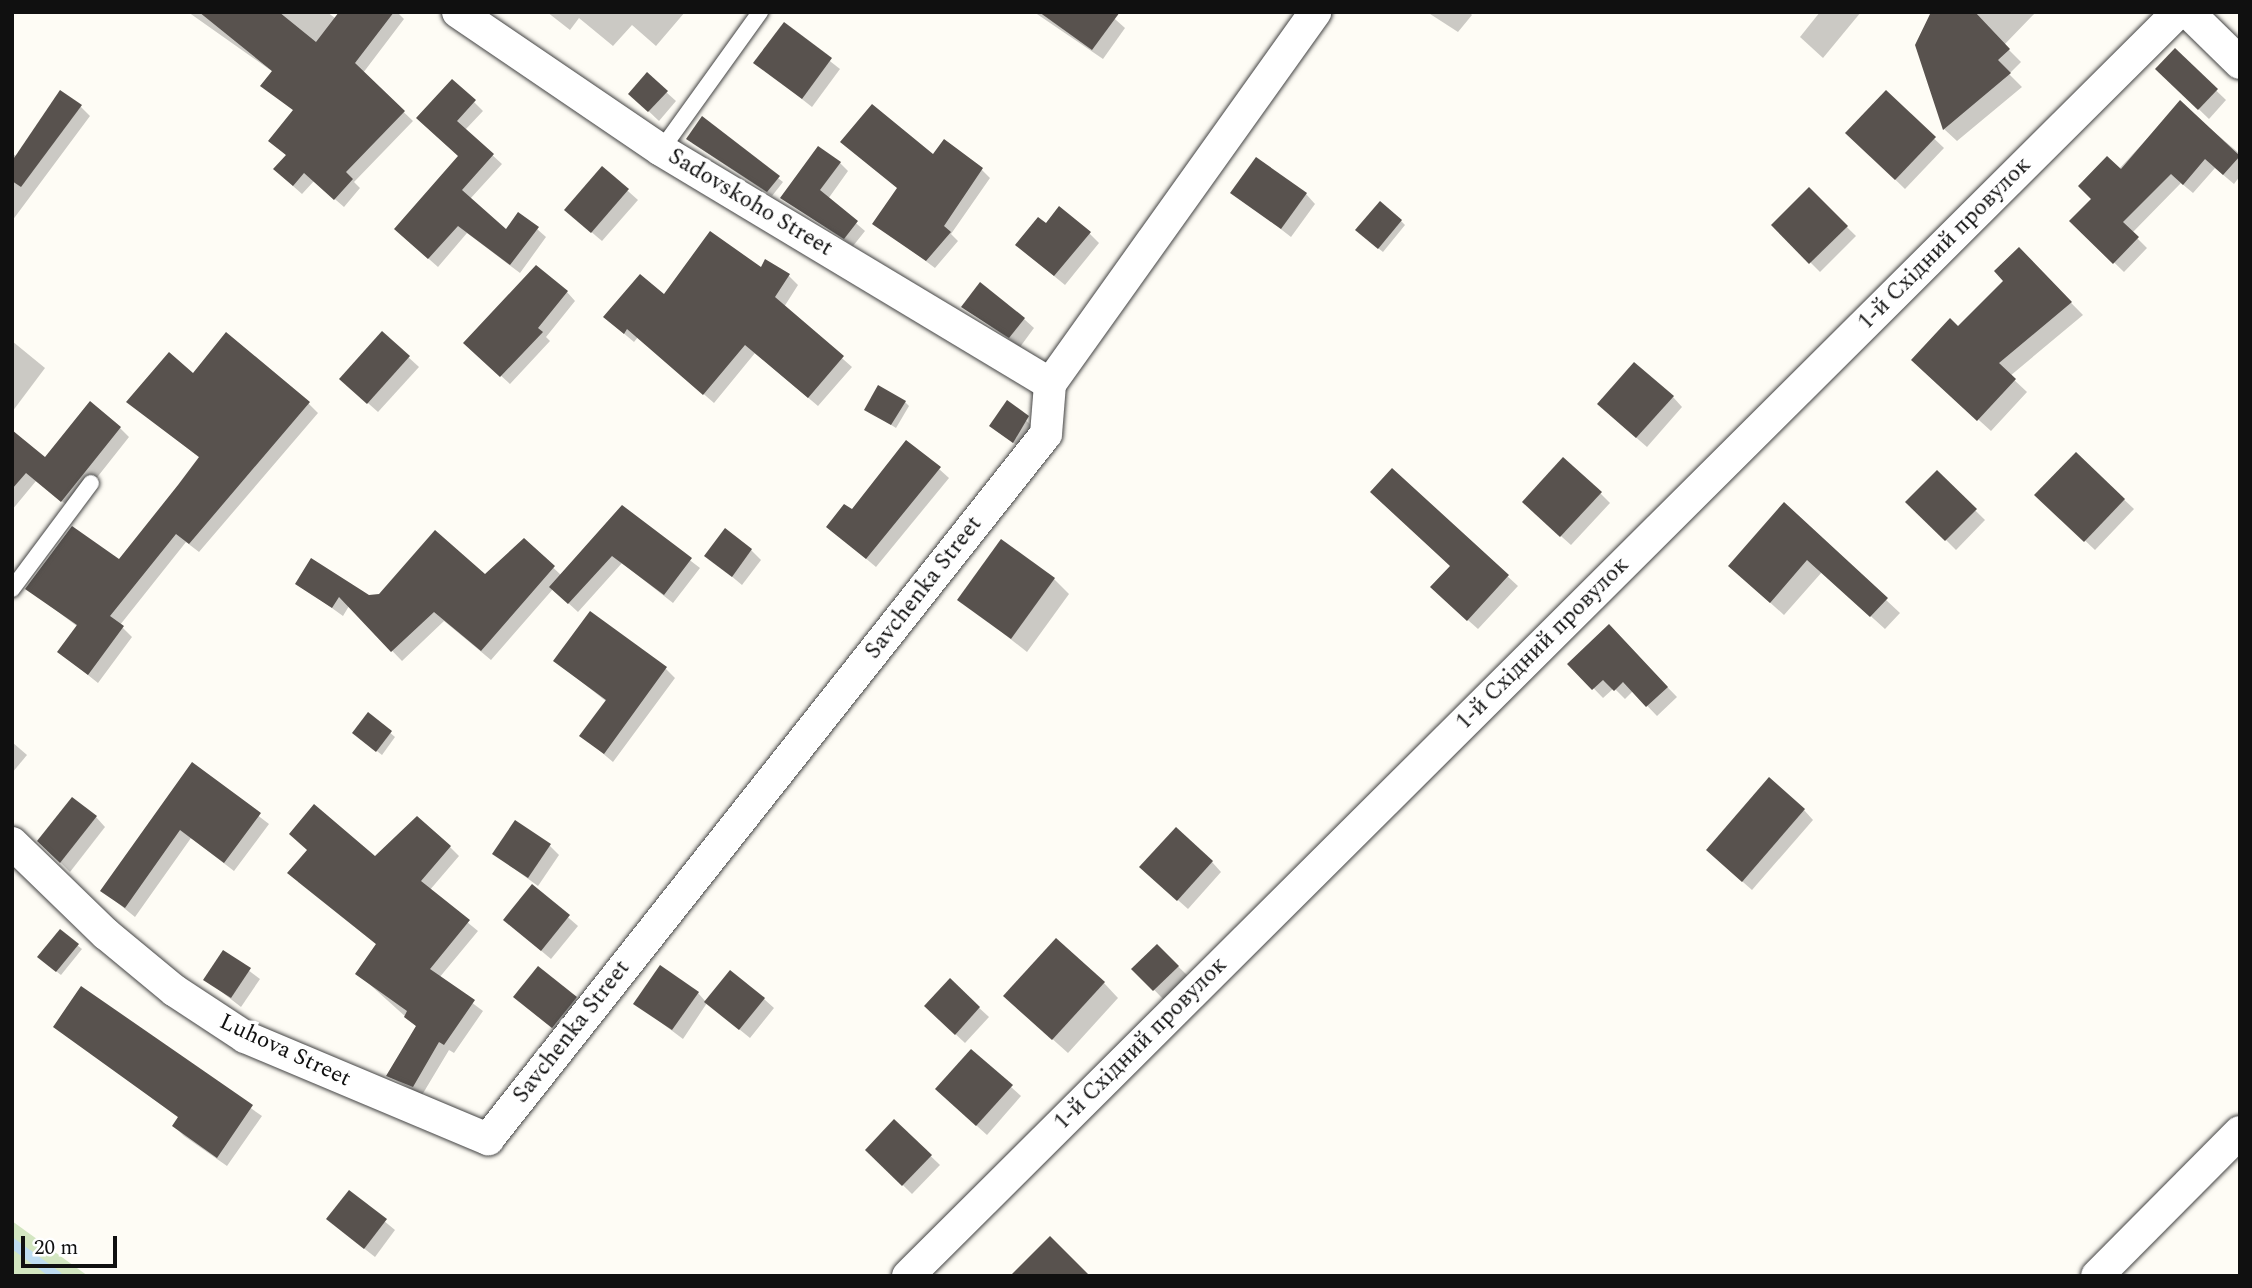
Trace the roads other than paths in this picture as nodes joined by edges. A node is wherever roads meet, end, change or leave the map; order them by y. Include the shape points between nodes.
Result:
1 (760, 12) edge
2 (1315, 12) edge
3 (2178, 12) edge
4 (2188, 12) edge
5 (476, 18) edge
6 (2240, 64) edge
7 (661, 150) junction
8 (1050, 384) junction
9 (91, 483) dead end
10 (12, 589) edge
11 (12, 842) edge
12 (2240, 1132) edge
13 (488, 1139) joint
14 (908, 1276) edge
15 (2097, 1276) edge

1 - 7 lane
2 - 8 street
3 - 14 street, 1-й Східний провулок
4 - 6 street
5 - 7 street, Sadovskoho Street
7 - 8 street, Sadovskoho Street
8 - 13 street, Savchenka Street via 1046,434
9 - 10 lane
11 - 13 street, Luhova Street via 106,934 175,991 245,1037
12 - 15 street

